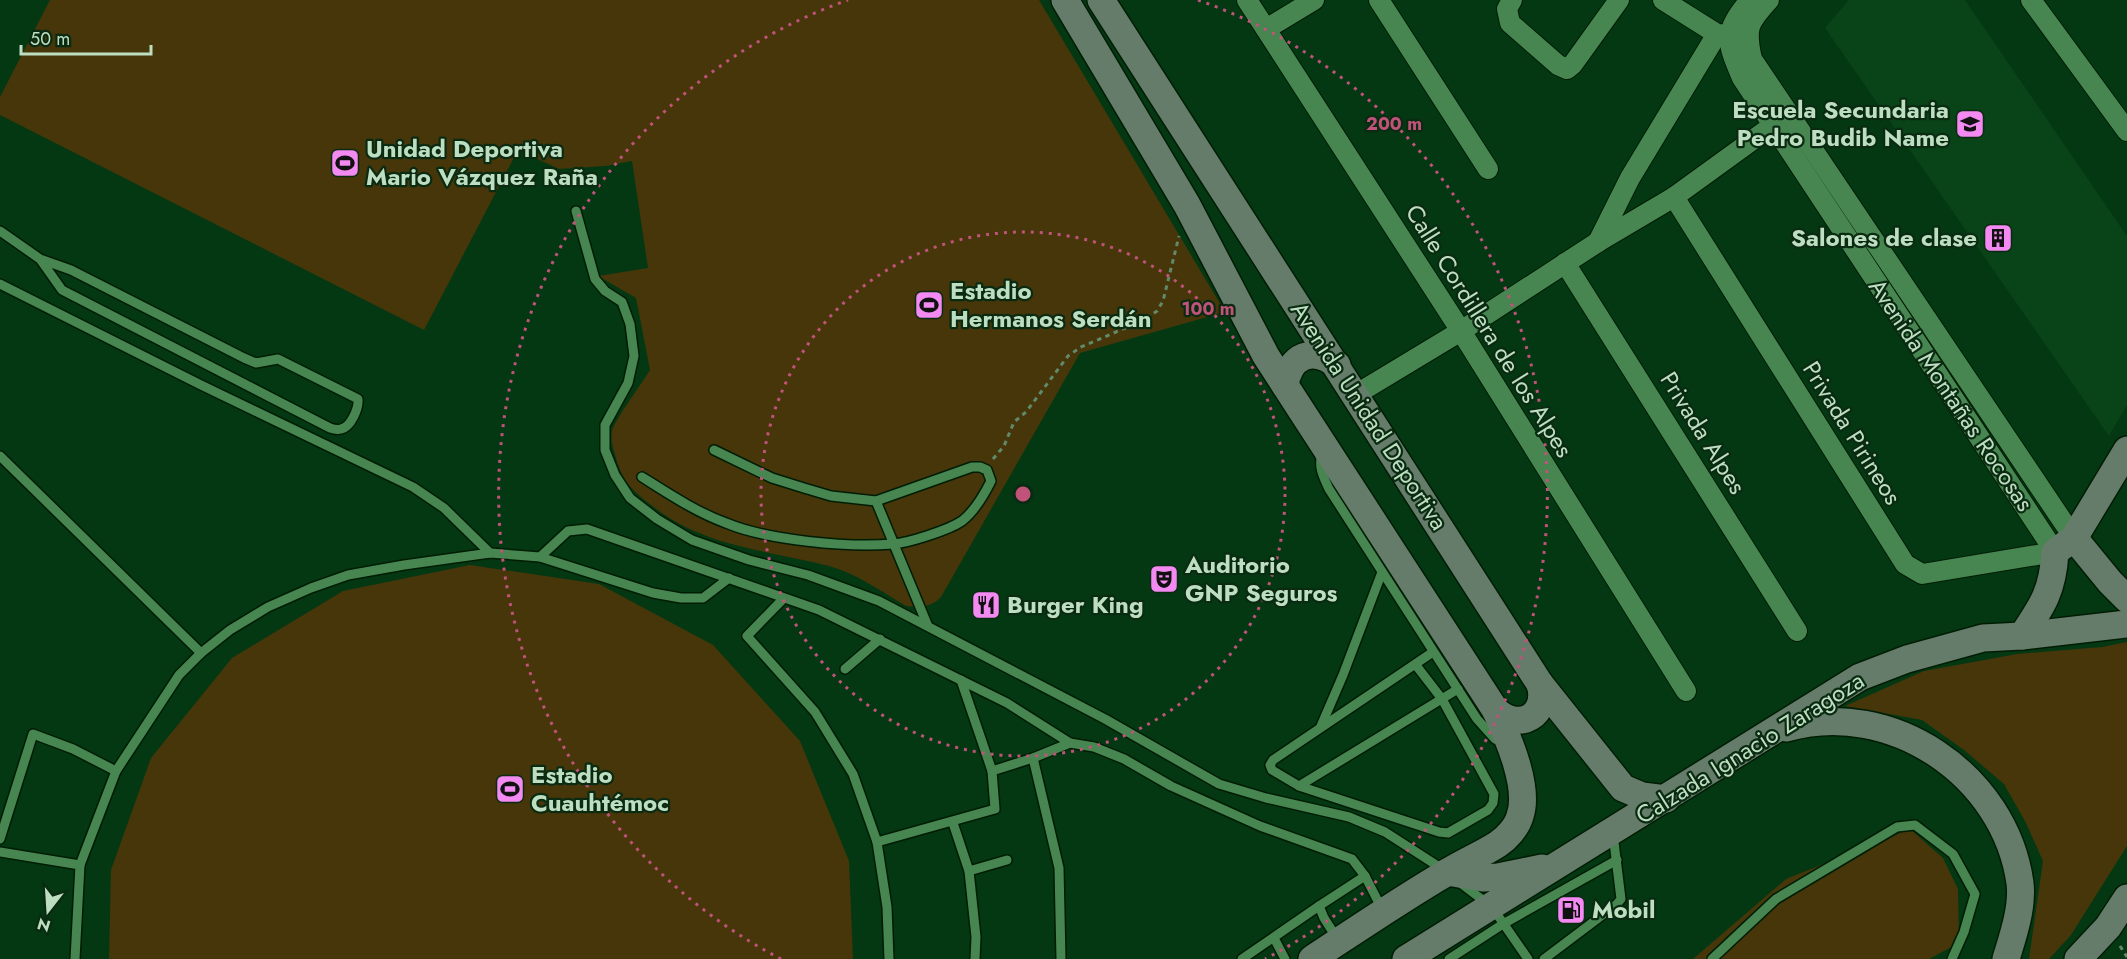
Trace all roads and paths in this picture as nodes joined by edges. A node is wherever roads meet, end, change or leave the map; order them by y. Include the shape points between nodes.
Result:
1 (1065, 0) edge
2 (1101, 0) edge
3 (1248, 0) edge
4 (1314, 0) edge
5 (1379, 0) edge
6 (1512, 0) edge
7 (1619, 0) edge
8 (1662, 0) edge
9 (1750, 0) edge
10 (1768, 0) edge
11 (2031, 0) edge
12 (1266, 29) junction
13 (1731, 36) junction
14 (1772, 126) junction
15 (2127, 131) edge
16 (1488, 170) dead end
17 (1674, 197) junction
18 (1187, 205) junction
19 (576, 211) dead end
20 (0, 231) edge
21 (1598, 242) junction
22 (40, 259) junction
23 (1565, 263) junction
24 (0, 284) edge
25 (1461, 331) junction
26 (1337, 365) junction
27 (1285, 385) junction
28 (1355, 395) junction
29 (1324, 446) junction
30 (714, 450) dead end
31 (2127, 450) edge
32 (0, 456) edge
33 (987, 470) junction
34 (642, 477) dead end
35 (876, 501) junction
36 (894, 544) junction
37 (2065, 545) junction
38 (490, 553) junction
39 (540, 557) junction
40 (1382, 573) junction
41 (729, 578) junction
42 (783, 599) junction
43 (2127, 599) edge
44 (927, 624) junction
45 (2127, 624) edge
46 (1797, 631) dead end
47 (2022, 636) junction
48 (880, 639) junction
49 (1433, 652) junction
50 (201, 653) junction
51 (1415, 664) junction
52 (845, 669) dead end
53 (961, 680) junction
54 (1540, 684) junction
55 (1458, 689) junction
56 (1686, 691) dead end
57 (1442, 699) junction
58 (1496, 711) junction
59 (1321, 728) junction
60 (1770, 732) junction
61 (1070, 743) junction
62 (1514, 749) junction
63 (1033, 758) junction
64 (116, 771) junction
65 (992, 771) junction
66 (1299, 786) junction
67 (1666, 800) junction
68 (953, 823) junction
69 (1613, 832) junction
70 (0, 839) edge
71 (877, 842) junction
72 (1499, 843) junction
73 (0, 852) edge
74 (1617, 860) junction
75 (1007, 861) dead end
76 (80, 865) junction
77 (969, 871) junction
78 (1447, 872) junction
79 (1365, 876) junction
80 (2127, 897) edge
81 (1488, 901) junction
82 (1319, 906) junction
83 (1384, 912) junction
84 (1274, 938) junction
85 (1339, 942) junction
86 (75, 959) edge
87 (889, 959) edge
88 (975, 959) edge
89 (1062, 959) edge
90 (1242, 959) edge
91 (1285, 959) edge
92 (1312, 959) edge
93 (1406, 959) edge
94 (1449, 959) edge
95 (1528, 959) edge
96 (1544, 959) edge
97 (1712, 959) edge
98 (1952, 959) edge
99 (2006, 959) edge
100 (2078, 959) edge

1 - 18 street
2 - 26 street, Avenida Unidad Deportiva
3 - 12 street, Calle Cordillera de los Alpes
4 - 12 street
5 - 16 street
6 - 7 street via 1507,9 1510,23 1567,69
8 - 13 street
9 - 13 street via 1737,16
10 - 13 street
11 - 15 street
12 - 25 street, Calle Cordillera de los Alpes
13 - 14 street, Avenida Montañas Rocosas via 1731,54
13 - 21 street via 1630,178
13 - 37 street, Avenida Montañas Rocosas via 1752,59
14 - 17 street
14 - 37 street, Avenida Montañas Rocosas
17 - 21 street
17 - 37 street, Privada Pirineos via 1905,564 1922,574
18 - 27 street
18 - 33 path via 1163,301 1157,311 1068,356 1014,423
19 - 44 lane via 595,279 622,302 630,324 634,356 628,383 605,424 606,450 615,475 630,498 692,540 851,589
20 - 22 lane
21 - 23 street
22 - 22 lane via 71,270 244,358 256,363 278,359 358,399 359,407 347,426 330,428 62,290
23 - 25 street
23 - 46 street, Privada Alpes
24 - 38 lane via 412,487 444,508
25 - 28 street
25 - 56 street, Calle Cordillera de los Alpes
26 - 27 street via 1316,354 1304,356 1287,373
26 - 28 street, Avenida Unidad Deportiva
27 - 29 street
28 - 54 street, Avenida Unidad Deportiva
29 - 40 lane via 1320,471
29 - 58 street
30 - 35 lane via 772,478 831,496
31 - 37 street
32 - 50 lane
33 - 35 lane via 972,467
33 - 36 lane via 991,481 982,498 960,522
34 - 36 lane via 688,506 753,532 832,543
35 - 36 lane
36 - 44 lane
37 - 43 street, Avenida Montañas Rocosas
37 - 47 street via 2047,597
38 - 39 lane
38 - 50 lane via 348,575 310,588 268,607
39 - 41 lane via 653,593 681,598 703,598
39 - 41 lane via 568,531 587,529
40 - 49 lane
40 - 59 lane
41 - 42 lane
42 - 48 lane via 819,610
42 - 71 lane via 747,636 815,712 853,774
44 - 78 lane via 1105,718 1219,784 1349,817 1385,832
45 - 47 street, Calzada Ignacio Zaragoza
47 - 60 street, Calzada Ignacio Zaragoza via 1983,638 1907,658 1860,677
48 - 52 lane
48 - 53 lane
49 - 51 lane
49 - 55 lane
50 - 64 lane via 179,675
51 - 57 lane
51 - 59 lane
53 - 61 lane via 1007,703
53 - 65 lane
54 - 58 street via 1542,703 1530,718 1512,721
54 - 67 street, Avenida Unidad Deportiva via 1623,788
55 - 57 lane
55 - 62 lane via 1495,739
57 - 66 lane
57 - 66 lane via 1494,794 1488,810 1448,833 1439,832
58 - 62 street
59 - 66 lane via 1270,765 1275,773
60 - 67 street, Calzada Ignacio Zaragoza
60 - 99 street via 1836,722 1881,728 1923,745 1960,771 2002,823 2016,865 2020,885 2018,910
61 - 63 lane
61 - 79 lane via 1124,759 1171,786 1260,826 1352,859
62 - 72 street via 1521,816
63 - 65 lane
63 - 89 lane via 1059,868
64 - 70 lane via 33,734
64 - 76 lane
65 - 68 lane via 995,809
67 - 69 street, Calzada Ignacio Zaragoza
68 - 71 lane
68 - 77 lane
69 - 74 lane
69 - 81 street, Calzada Ignacio Zaragoza via 1572,858 1498,878
71 - 87 lane via 887,907
72 - 78 street
72 - 81 street
73 - 76 lane
74 - 81 lane
74 - 96 lane via 1621,899
75 - 77 lane
76 - 86 lane
77 - 88 lane
78 - 81 street
78 - 83 street
79 - 82 lane
79 - 83 lane
80 - 100 street via 2108,927
81 - 93 street via 1463,924
81 - 94 lane
81 - 95 lane
82 - 84 lane
82 - 85 lane
83 - 85 street
84 - 90 lane
84 - 91 lane
85 - 92 street
97 - 98 lane via 1776,899 1897,827 1915,825 1953,854 1975,894

